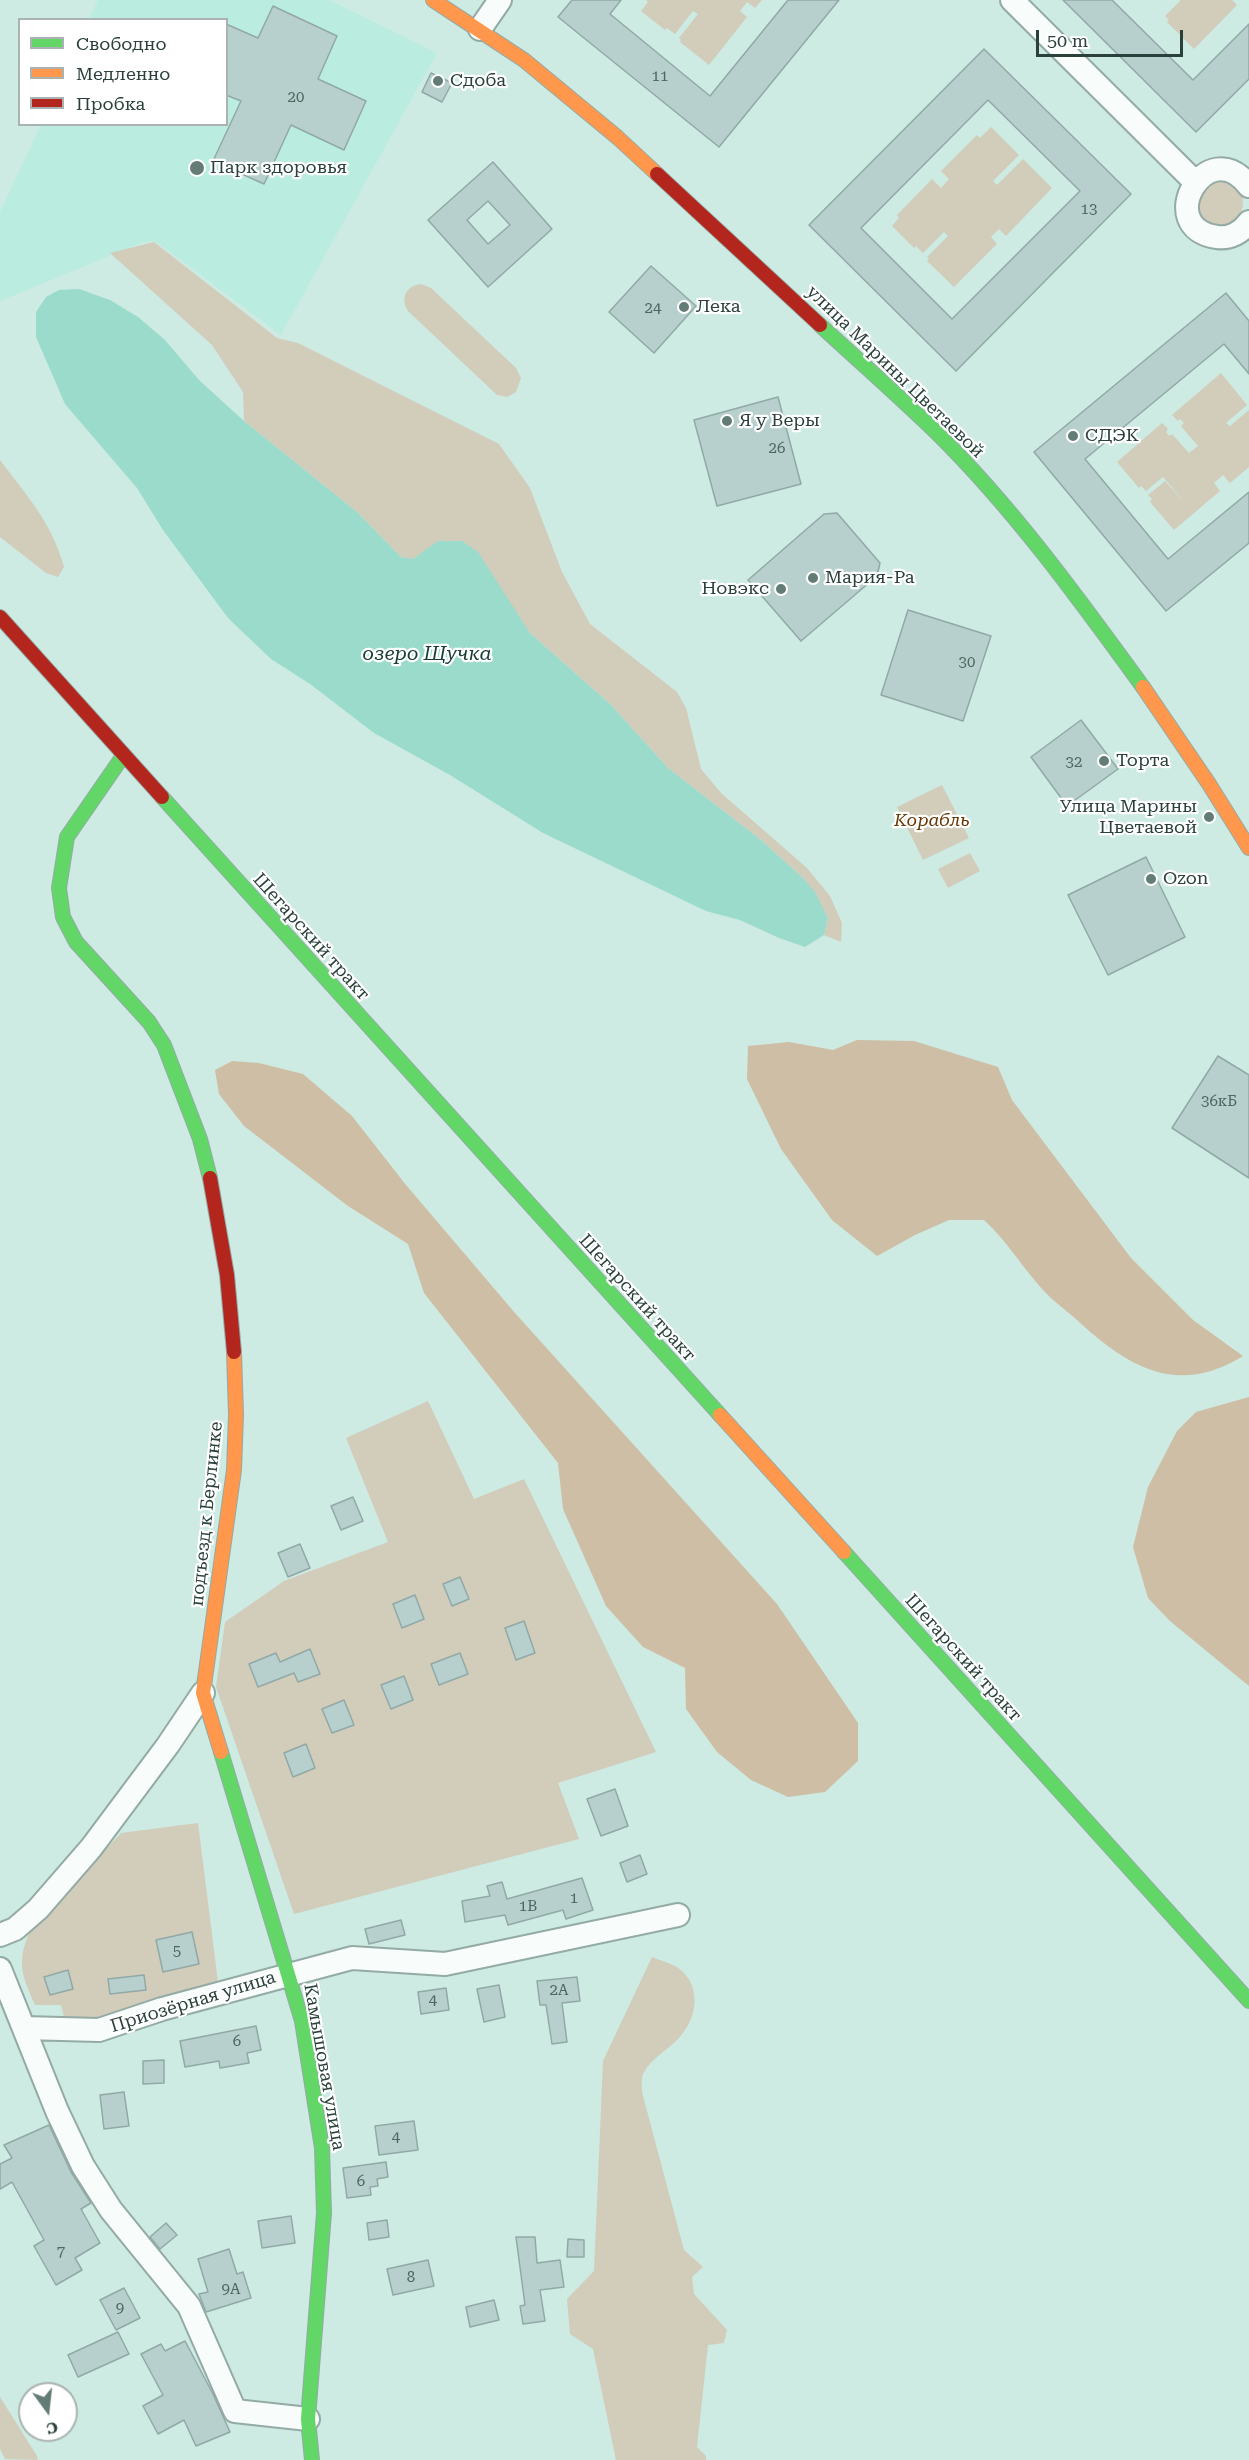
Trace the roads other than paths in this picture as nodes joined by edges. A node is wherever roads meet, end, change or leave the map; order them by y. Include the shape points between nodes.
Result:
1 (433, 0) edge
2 (500, 0) edge
3 (1012, 0) edge
4 (480, 29) junction
5 (1195, 182) junction
6 (1249, 186) edge
7 (1246, 231) edge
8 (0, 617) edge
9 (123, 756) junction
10 (1249, 848) edge
11 (203, 1693) junction
12 (678, 1915) dead end
13 (0, 1935) edge
14 (0, 1969) edge
15 (289, 1974) junction
16 (1249, 2001) edge
17 (24, 2028) junction
18 (308, 2419) junction
19 (312, 2460) edge

1 - 4 street, улица Марины Цветаевой
2 - 4 street
3 - 5 street
4 - 10 street, улица Марины Цветаевой via 617,136 950,447 1033,543 1138,676
5 - 6 street via 1203,175 1224,170 1235,173
5 - 7 street via 1187,201 1188,212 1200,231 1222,238
8 - 9 street, Шегарский тракт
9 - 11 street, подъезд к Берлинке via 67,837 59,888 63,917 76,942 149,1022 164,1046 200,1139 216,1204 227,1275 236,1415 234,1470
9 - 16 street, Шегарский тракт
11 - 13 street via 91,1848 38,1909 15,1929
11 - 15 street, Камышовая улица
12 - 15 street, Приозёрная улица via 445,1964 352,1958
14 - 17 street
15 - 17 street, Приозёрная улица via 99,2030
15 - 18 street, Камышовая улица via 302,2021 322,2148 324,2213
17 - 18 street via 83,2166 111,2210 189,2306 235,2411
18 - 19 street, Камышовая улица

